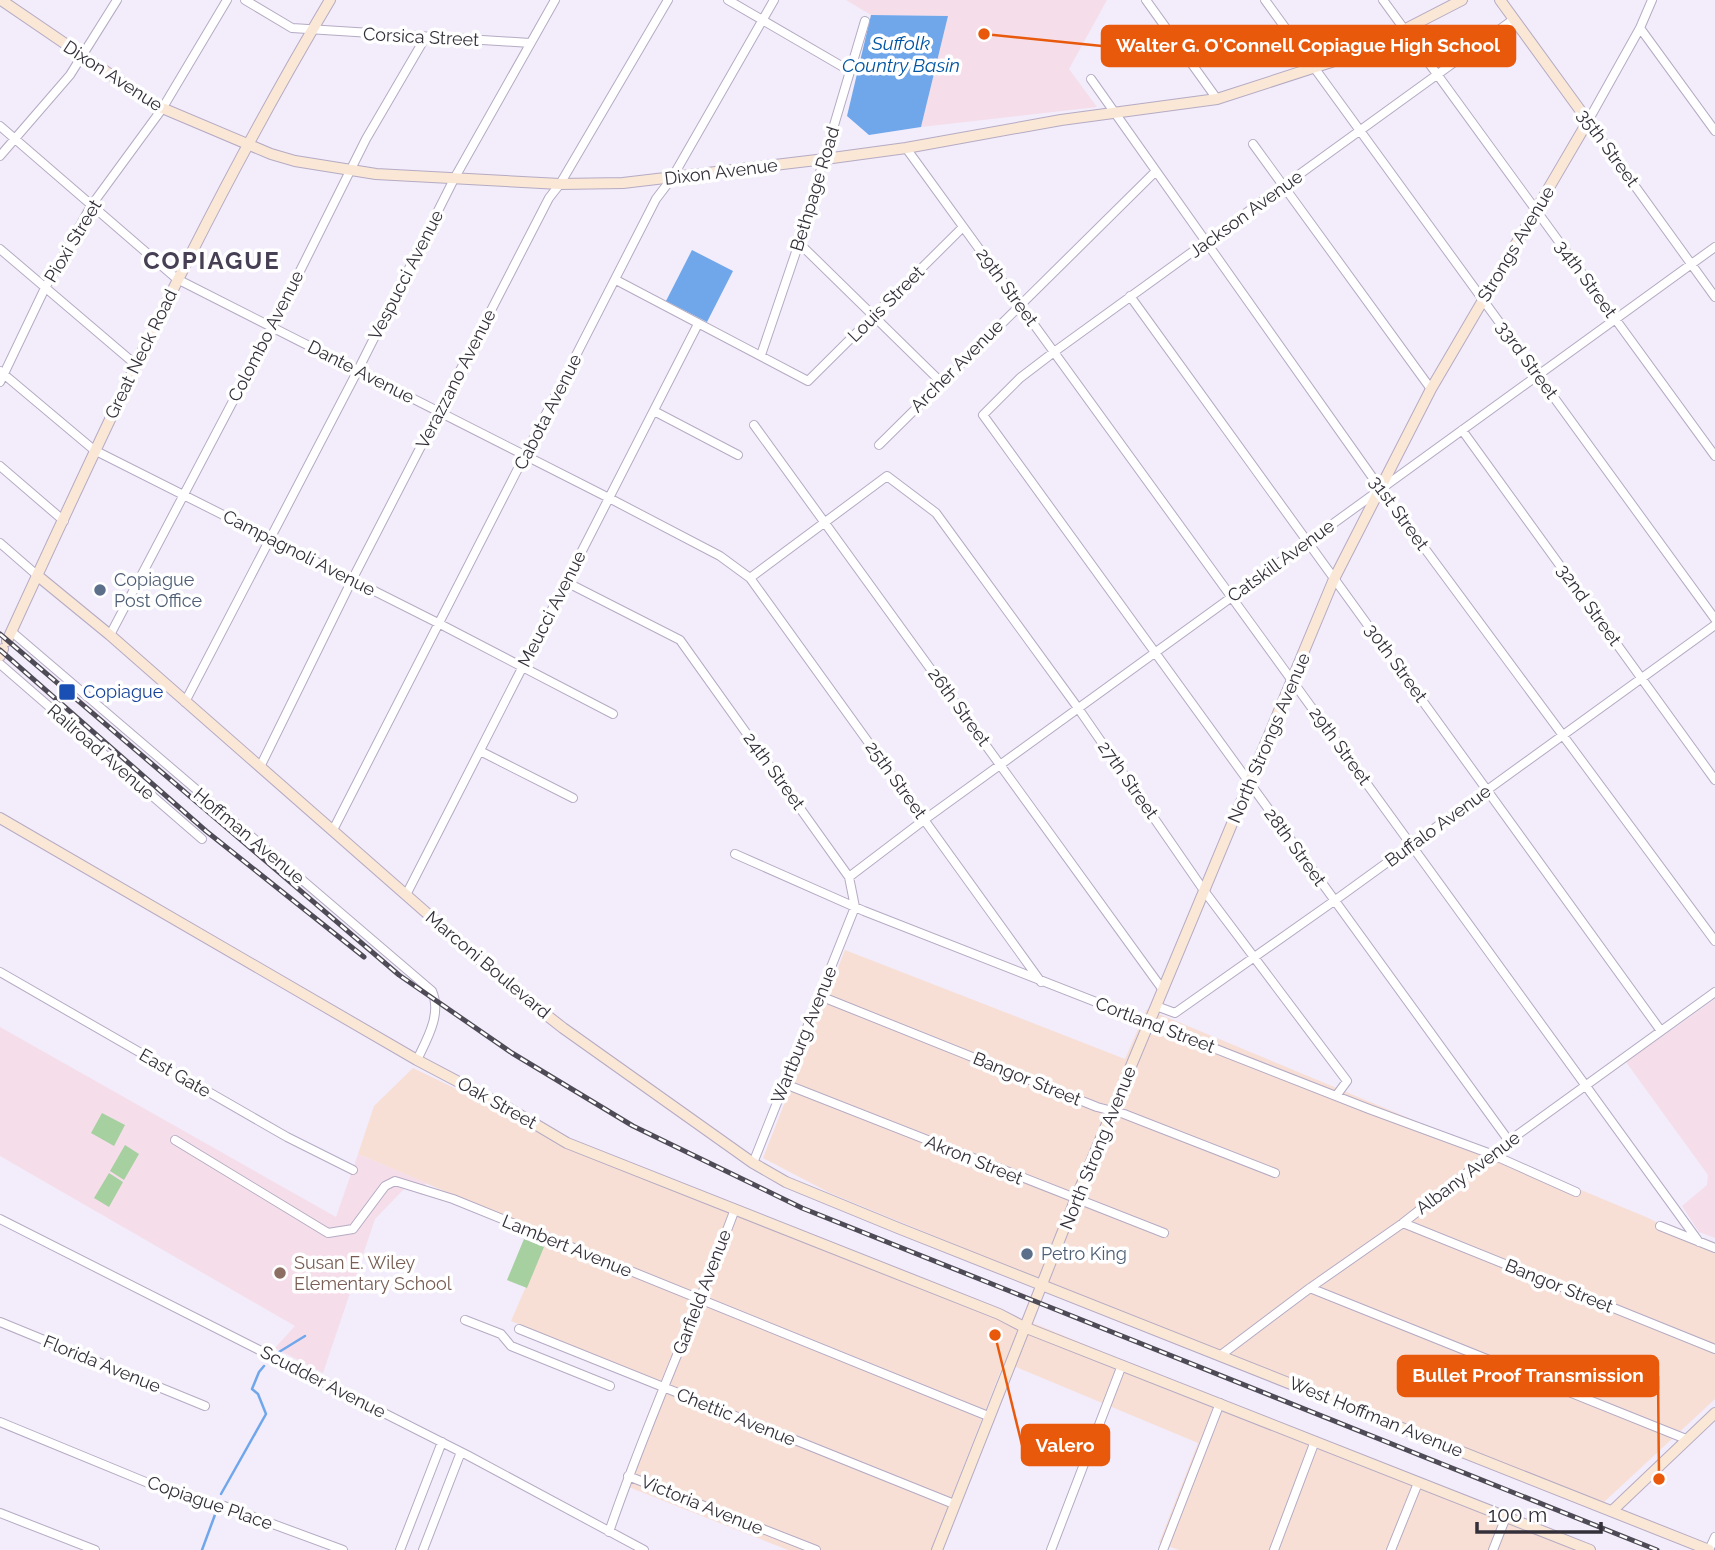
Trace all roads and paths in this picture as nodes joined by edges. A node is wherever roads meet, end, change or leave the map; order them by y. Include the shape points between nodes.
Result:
1 (117, 0) edge
2 (227, 0) edge
3 (245, 0) edge
4 (330, 0) edge
5 (555, 0) edge
6 (668, 0) edge
7 (728, 0) edge
8 (774, 0) edge
9 (1146, 0) edge
10 (1265, 0) edge
11 (1383, 0) edge
12 (1462, 0) edge
13 (1500, 0) edge
14 (1652, 0) edge
15 (4, 4) edge
16 (1514, 19) junction
17 (763, 20) junction
18 (865, 21) dead end
19 (1640, 29) junction
20 (1404, 30) junction
21 (312, 31) junction
22 (425, 38) junction
23 (530, 43) junction
24 (83, 58) junction
25 (1316, 68) junction
26 (850, 71) junction
27 (1437, 74) junction
28 (1091, 79) dead end
29 (1217, 99) junction
30 (162, 109) junction
31 (1115, 114) junction
32 (1588, 121) junction
33 (0, 126) edge
34 (1361, 131) junction
35 (1715, 131) edge
36 (15, 139) junction
37 (1253, 144) dead end
38 (247, 145) junction
39 (906, 148) junction
40 (0, 156) edge
41 (825, 159) junction
42 (350, 171) junction
43 (1156, 171) junction
44 (672, 178) junction
45 (454, 179) junction
46 (561, 184) junction
47 (1284, 186) junction
48 (91, 206) junction
49 (1535, 210) junction
50 (963, 227) junction
51 (1207, 241) junction
52 (799, 243) junction
53 (1715, 247) edge
54 (0, 248) edge
55 (1691, 264) junction
56 (177, 279) junction
57 (616, 280) junction
58 (45, 288) junction
59 (1130, 296) junction
60 (1715, 296) edge
61 (1483, 299) junction
62 (1020, 305) junction
63 (874, 316) junction
64 (1615, 319) junction
65 (698, 324) junction
66 (272, 327) junction
67 (1054, 352) junction
68 (761, 355) junction
69 (135, 364) junction
70 (358, 370) junction
71 (1538, 375) junction
72 (1, 376) edge
73 (941, 382) junction
74 (1431, 389) junction
75 (654, 411) junction
76 (439, 413) junction
77 (984, 415) joint
78 (754, 425) dead end
79 (1462, 430) junction
80 (879, 445) dead end
81 (94, 450) junction
82 (738, 455) dead end
83 (526, 456) junction
84 (1715, 456) edge
85 (0, 466) edge
86 (1380, 488) junction
87 (183, 494) junction
88 (609, 498) junction
89 (64, 521) junction
90 (825, 522) junction
91 (270, 538) junction
92 (1307, 542) junction
93 (0, 543) edge
94 (38, 576) junction
95 (750, 578) junction
96 (1334, 579) junction
97 (352, 580) junction
98 (566, 582) junction
99 (1232, 597) junction
100 (1715, 619) edge
101 (438, 623) junction
102 (1715, 625) edge
103 (110, 635) junction
104 (6, 645) edge
105 (1155, 653) junction
106 (0, 664) edge
107 (522, 668) junction
108 (1641, 678) junction
109 (1293, 682) junction
110 (185, 702) junction
111 (1078, 708) junction
112 (613, 714) dead end
113 (1564, 734) junction
114 (480, 751) junction
115 (1001, 764) junction
116 (260, 767) junction
117 (1715, 780) edge
118 (1248, 784) junction
119 (1488, 789) junction
120 (573, 798) dead end
121 (0, 818) edge
122 (925, 820) junction
123 (333, 830) junction
124 (202, 839) dead end
125 (1412, 845) junction
126 (735, 854) dead end
127 (849, 877) junction
128 (1205, 891) junction
129 (406, 895) junction
130 (1334, 901) junction
131 (855, 907) junction
132 (1715, 941) edge
133 (1254, 956) junction
134 (0, 972) edge
135 (1041, 982) junction
136 (1163, 990) junction
137 (1715, 992) edge
138 (820, 996) junction
139 (1156, 1006) junction
140 (1149, 1022) junction
141 (1661, 1031) junction
142 (418, 1060) junction
143 (785, 1084) junction
144 (1586, 1086) junction
145 (1339, 1093) junction
146 (1112, 1112) junction
147 (175, 1140) dead end
148 (1509, 1142) junction
149 (1491, 1154) junction
150 (753, 1163) junction
151 (353, 1170) dead end
152 (1275, 1172) dead end
153 (1576, 1192) dead end
154 (1076, 1198) junction
155 (735, 1209) junction
156 (0, 1219) edge
157 (1403, 1223) junction
158 (1660, 1226) dead end
159 (1164, 1233) dead end
160 (1699, 1242) junction
161 (1715, 1248) edge
162 (1042, 1286) junction
163 (1310, 1288) junction
164 (699, 1300) junction
165 (465, 1320) dead end
166 (0, 1323) edge
167 (1024, 1327) junction
168 (519, 1329) dead end
169 (1715, 1349) edge
170 (1221, 1355) junction
171 (1122, 1365) junction
172 (610, 1386) dead end
173 (665, 1389) junction
174 (1220, 1403) junction
175 (205, 1406) dead end
176 (1715, 1413) edge
177 (988, 1416) junction
178 (0, 1422) edge
179 (1686, 1439) junction
180 (1315, 1441) junction
181 (442, 1442) junction
182 (461, 1452) junction
183 (628, 1476) junction
184 (1418, 1483) junction
185 (954, 1504) junction
186 (1612, 1511) junction
187 (0, 1513) edge
188 (1506, 1517) junction
189 (609, 1532) junction
190 (1715, 1538) edge
191 (94, 1550) edge
192 (343, 1550) edge
193 (400, 1550) edge
194 (424, 1550) edge
195 (644, 1550) edge
196 (816, 1550) edge
197 (937, 1550) edge
198 (1051, 1550) edge
199 (1163, 1550) edge
200 (1273, 1550) edge
201 (1391, 1550) edge
202 (1493, 1550) edge
203 (1590, 1550) edge
204 (1709, 1550) edge

1 - 24 street
2 - 30 street, Pioxi Street
3 - 21 street, Corsica Street via 292,28
4 - 21 main road, Great Neck Road
5 - 23 street, Vespucci Avenue
6 - 46 street, Verazzano Avenue
7 - 17 street
8 - 17 street, Cabota Avenue
9 - 29 street
10 - 25 street, 33rd Street
11 - 20 street, 34th Street
12 - 20 main road, Dixon Avenue
13 - 16 main road, 35th Street
14 - 19 street, Strongs Avenue
15 - 24 main road, Dixon Avenue
16 - 27 street, Jackson Avenue
16 - 32 main road, 35th Street
17 - 26 street
17 - 44 street, Cabota Avenue
18 - 26 street, Bethpage Road
19 - 32 street, Strongs Avenue
19 - 35 street
20 - 25 main road, Dixon Avenue
20 - 27 street, 34th Street
21 - 22 street, Corsica Street
21 - 38 main road, Great Neck Road
22 - 23 street, Corsica Street
22 - 42 street, Colombo Avenue
23 - 45 street, Vespucci Avenue
24 - 30 main road, Dixon Avenue
24 - 36 street
25 - 29 main road, Dixon Avenue
25 - 34 street, 33rd Street
26 - 41 street, Bethpage Road
27 - 34 street, Jackson Avenue
27 - 49 street, 34th Street
28 - 31 street, 31st Street
29 - 31 main road, Dixon Avenue
30 - 38 main road, Dixon Avenue
30 - 48 street, Pioxi Street
31 - 39 main road, Dixon Avenue
31 - 43 street, 31st Street
32 - 49 main road, Strongs Avenue
32 - 55 street, 35th Street
33 - 36 street, Dante Avenue
34 - 47 street, Jackson Avenue
34 - 61 street, 33rd Street
36 - 40 street
36 - 48 street, Dante Avenue
37 - 47 street
38 - 42 main road, Dixon Avenue via 295,161
38 - 56 main road, Great Neck Road
39 - 41 main road, Dixon Avenue
39 - 50 street, 29th Street
41 - 44 main road, Dixon Avenue
41 - 52 street, Bethpage Road
42 - 45 main road, Dixon Avenue
42 - 66 street, Colombo Avenue
43 - 51 street, 31st Street
43 - 62 street, Archer Avenue
44 - 46 main road, Dixon Avenue
44 - 57 street, Cabota Avenue via 656,199
45 - 46 main road, Dixon Avenue
45 - 70 street, Vespucci Avenue
46 - 76 street, Verazzano Avenue via 549,198
47 - 51 street, Jackson Avenue
47 - 74 street
48 - 56 street, Dante Avenue
48 - 58 street, Pioxi Street
49 - 61 main road, Strongs Avenue
49 - 64 street, 34th Street
50 - 62 street, 29th Street
50 - 63 street, Louis Street
51 - 59 street, Jackson Avenue
51 - 86 street, 31st Street
52 - 63 street
52 - 68 street, Bethpage Road
53 - 55 street, Catskill Avenue
54 - 58 street
55 - 60 street, 35th Street
55 - 64 street, Catskill Avenue
56 - 66 street, Dante Avenue
56 - 69 main road, Great Neck Road
57 - 65 street
57 - 83 street, Cabota Avenue
58 - 69 street
58 - 72 street, Pioxi Street
59 - 67 street, Jackson Avenue
59 - 92 street, 30th Street
61 - 71 street, 33rd Street
61 - 74 main road, Strongs Avenue
62 - 67 street, 29th Street
62 - 73 street, Archer Avenue
63 - 68 street, Louis Street via 808,381
63 - 73 street
64 - 71 street, Catskill Avenue
64 - 84 street, 34th Street
65 - 68 street
65 - 75 street, Meucci Avenue
66 - 70 street, Dante Avenue
66 - 87 street, Colombo Avenue
67 - 77 street, Jackson Avenue
67 - 99 street, 29th Street
69 - 81 main road, Great Neck Road
70 - 76 street, Dante Avenue
70 - 91 street, Vespucci Avenue
71 - 79 street, Catskill Avenue
71 - 100 street, 33rd Street
72 - 81 street, Campagnoli Avenue
73 - 80 street, Archer Avenue
74 - 86 main road, Strongs Avenue
75 - 82 street
75 - 88 street, Meucci Avenue
76 - 83 street, Dante Avenue
76 - 97 street, Verazzano Avenue
77 - 105 street, 28th Street
78 - 90 street, 26th Street
79 - 86 street, Catskill Avenue
79 - 108 street, 32nd Street
81 - 87 street, Campagnoli Avenue
81 - 89 main road, Great Neck Road
83 - 88 street, Dante Avenue
83 - 101 street, Cabota Avenue
85 - 89 street
86 - 92 street, Catskill Avenue
86 - 96 main road, North Strongs Avenue
86 - 113 street, 31st Street
87 - 91 street, Campagnoli Avenue
87 - 103 street, Colombo Avenue
88 - 95 street, Dante Avenue via 720,556
88 - 98 street, Meucci Avenue
89 - 94 main road, Great Neck Road
90 - 95 street
90 - 111 street, 27th Street via 887,476 936,513
90 - 115 street, 26th Street
91 - 97 street, Campagnoli Avenue
91 - 110 street, Vespucci Avenue
92 - 96 street, 30th Street
92 - 99 street, Catskill Avenue
93 - 94 street, Marconi Boulevard
94 - 103 main road, Marconi Boulevard
94 - 104 main road, Great Neck Road
95 - 122 street, 25th Street
96 - 109 main road, North Strongs Avenue
96 - 119 street, 30th Street
97 - 101 street, Campagnoli Avenue
97 - 116 street, Verazzano Avenue
98 - 107 street, Meucci Avenue
98 - 127 street, 24th Street via 680,640
99 - 105 street, Catskill Avenue
99 - 109 street, 29th Street
101 - 107 street, Campagnoli Avenue
101 - 123 street, Cabota Avenue
102 - 108 street, Buffalo Avenue
103 - 110 main road, Marconi Boulevard
104 - 142 street, Hoffman Avenue via 432,991 437,1001 432,1030
105 - 111 street, Catskill Avenue
105 - 118 street, 28th Street
106 - 124 street, Railroad Avenue
107 - 112 street, Campagnoli Avenue
107 - 114 street, Meucci Avenue
108 - 113 street, Buffalo Avenue
108 - 117 street, 32nd Street
109 - 118 main road, North Strongs Avenue
109 - 125 street, 29th Street
110 - 116 main road, Marconi Boulevard
111 - 115 street, Catskill Avenue
111 - 128 street, 27th Street
113 - 119 street, Buffalo Avenue
113 - 132 street, 31st Street
114 - 120 street
114 - 129 street, Meucci Avenue
115 - 122 street, Catskill Avenue
115 - 136 street, 26th Street
116 - 123 main road, Marconi Boulevard
118 - 128 main road, North Strongs Avenue
118 - 130 street, 28th Street
119 - 125 street, Buffalo Avenue
119 - 141 street, 30th Street
121 - 142 main road, Oak Street
122 - 127 street, Catskill Avenue
122 - 135 street, 25th Street
123 - 129 main road, Marconi Boulevard
125 - 130 street, Buffalo Avenue
125 - 144 street, 29th Street
126 - 131 street, Cortland Street
127 - 131 street, 24th Street
128 - 133 street, 27th Street
128 - 136 main road, North Strongs Avenue
129 - 150 main road, Marconi Boulevard via 512,988
130 - 133 street, Buffalo Avenue
130 - 148 street, 28th Street
131 - 135 street, Cortland Street
131 - 138 street, Wartburg Avenue
133 - 139 street, Buffalo Avenue via 1175,1013
133 - 145 street, 27th Street via 1347,1081
134 - 151 street, East Gate via 287,1137
135 - 140 street, Cortland Street
136 - 139 main road, North Strong Avenue
137 - 141 street, Albany Avenue
138 - 143 street, Wartburg Avenue
138 - 146 street, Bangor Street
139 - 140 main road, North Strong Avenue
140 - 145 street, Cortland Street
140 - 146 main road, North Strong Avenue
141 - 144 street, Albany Avenue
142 - 155 main road, Oak Street via 567,1143
143 - 150 street, Wartburg Avenue
143 - 154 street, Akron Street
144 - 148 street, Albany Avenue
144 - 160 street, 29th Street
145 - 149 street, Cortland Street
146 - 152 street, Bangor Street
146 - 154 main road, North Strong Avenue
147 - 164 street, Lambert Avenue via 328,1233 353,1229 385,1185 395,1181 453,1199
148 - 149 street, Albany Avenue
149 - 153 street, Cortland Street
149 - 157 street, Albany Avenue
150 - 162 main road, Marconi Boulevard via 794,1186
154 - 159 street, Akron Street
154 - 162 main road, North Strong Avenue
155 - 164 street, Garfield Avenue
155 - 167 main road, Oak Street
156 - 181 street, Scudder Avenue
157 - 163 street, Albany Avenue
157 - 169 street, Bangor Street
158 - 160 street
160 - 161 street
162 - 167 main road, North Strong Avenue
162 - 170 main road, West Hoffman Avenue
163 - 170 street, Albany Avenue
163 - 179 street
164 - 173 street, Garfield Avenue
164 - 177 street, Lambert Avenue
165 - 172 street via 500,1335 511,1346
166 - 175 street, Florida Avenue
167 - 171 main road
167 - 177 main road, North Strong Avenue
168 - 173 street, Chettic Avenue
170 - 186 main road, West Hoffman Avenue
171 - 174 main road
171 - 198 street
173 - 183 street, Garfield Avenue
173 - 185 street, Chettic Avenue
174 - 180 main road
174 - 199 street
176 - 179 main road
177 - 185 main road, North Strong Avenue
178 - 192 street, Copiague Place via 187,1499 224,1506
179 - 186 main road
180 - 184 main road
180 - 200 street
181 - 182 street, Scudder Avenue
181 - 193 street
182 - 189 street, Scudder Avenue
182 - 194 street
183 - 189 street, Garfield Avenue
183 - 196 street, Victoria Avenue
184 - 188 main road
184 - 201 street
185 - 197 main road, North Strong Avenue
186 - 204 main road, West Hoffman Avenue
187 - 191 street
188 - 202 street
188 - 203 main road
189 - 195 street, Scudder Avenue
190 - 204 street

